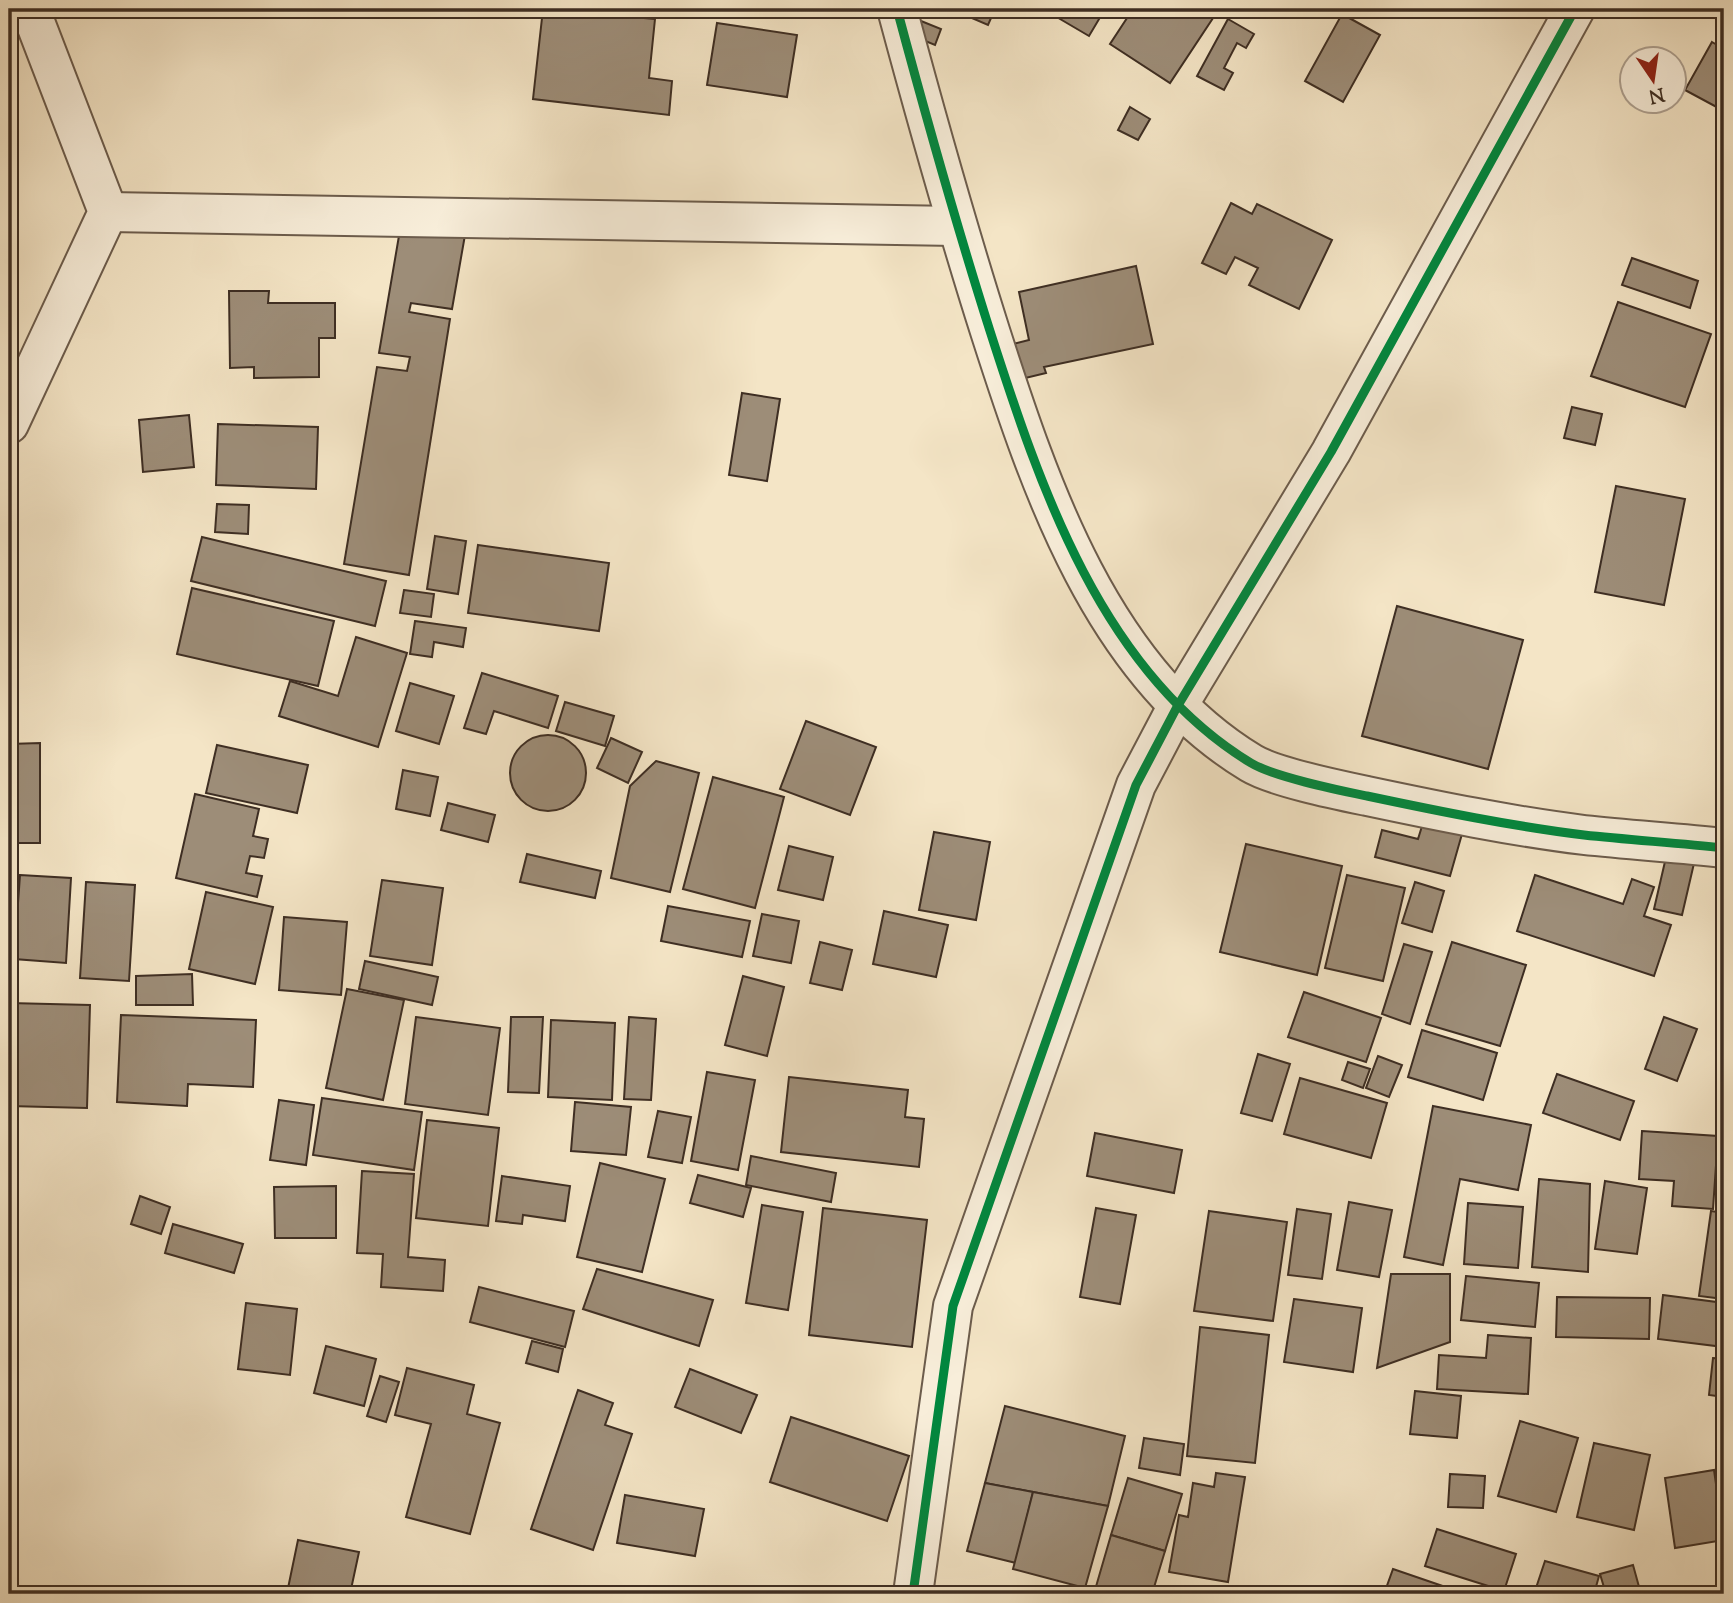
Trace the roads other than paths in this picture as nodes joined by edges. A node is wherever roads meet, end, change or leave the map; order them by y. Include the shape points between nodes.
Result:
1 (30, 9) edge
2 (897, 9) edge
3 (1574, 9) edge
4 (108, 212) junction
5 (957, 226) junction
6 (9, 424) edge
7 (1177, 707) junction
8 (1724, 848) edge
9 (913, 1594) edge

1 - 4 street
2 - 5 street
3 - 7 street via 1331,452
4 - 5 street
4 - 6 street
5 - 7 street via 1017,414 1061,530 1109,616
7 - 8 street via 1253,764 1331,788 1582,835
7 - 9 street via 1136,785 954,1306

